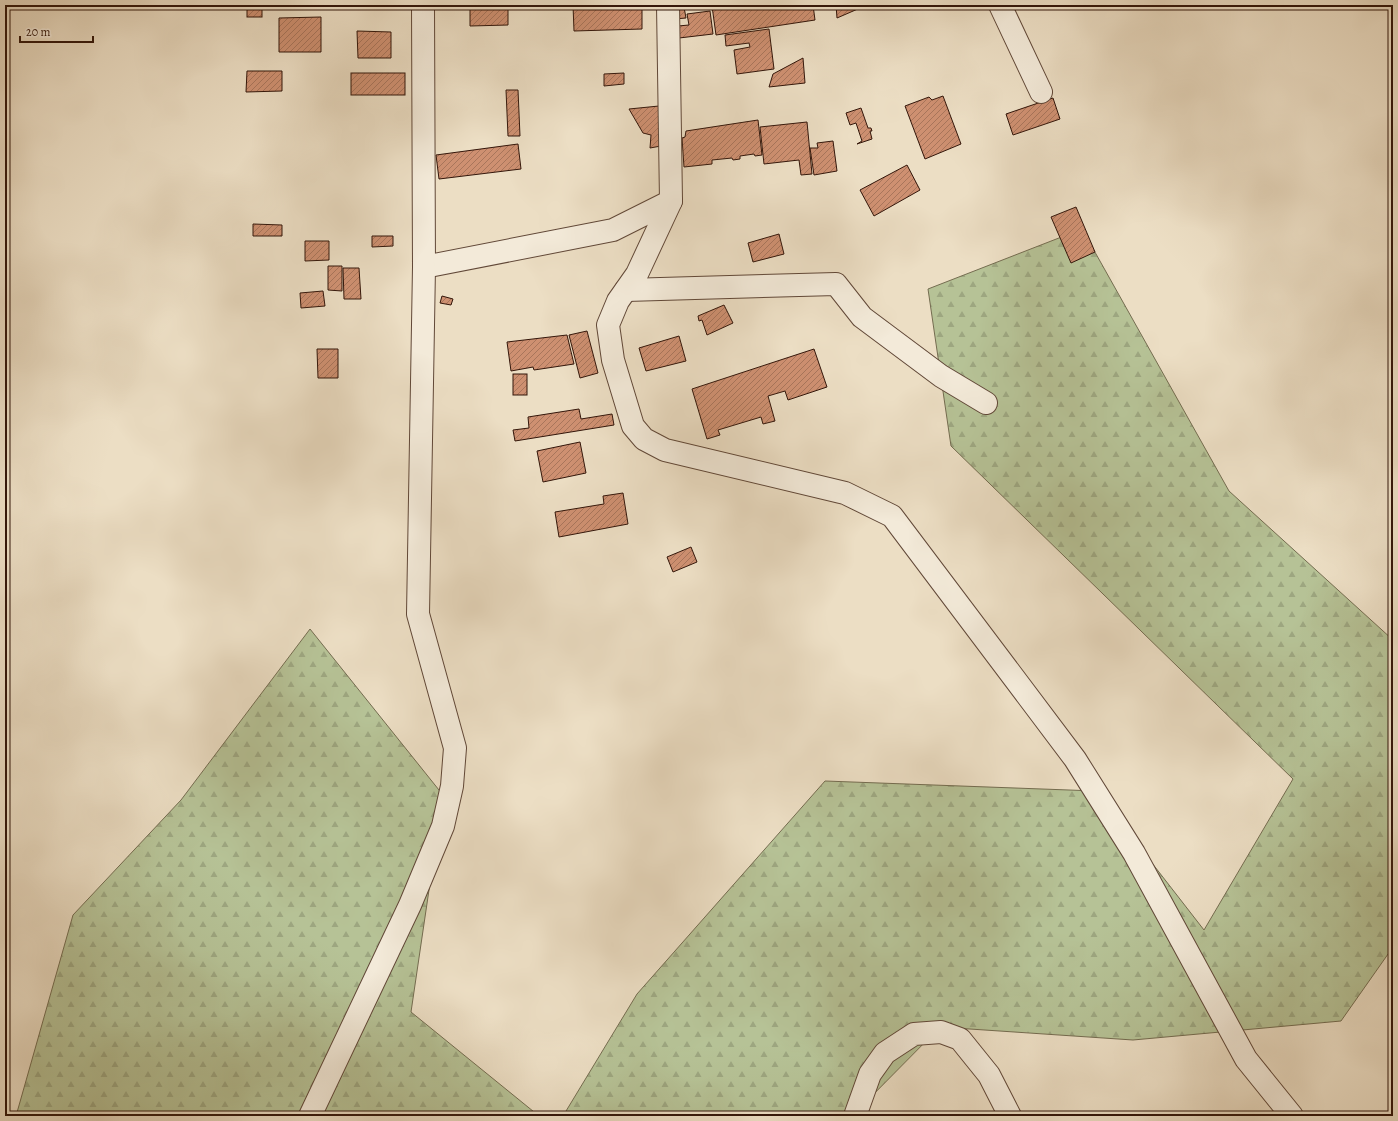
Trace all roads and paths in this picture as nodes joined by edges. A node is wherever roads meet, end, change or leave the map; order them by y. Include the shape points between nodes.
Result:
1 (423, 5) edge
2 (668, 5) edge
3 (1000, 5) edge
4 (1041, 92) dead end
5 (671, 201) junction
6 (424, 267) junction
7 (626, 290) junction
8 (986, 403) dead end
9 (310, 1116) edge
10 (855, 1116) edge
11 (1010, 1116) edge
12 (1292, 1116) edge

1 - 6 street
2 - 5 street
3 - 4 street
5 - 6 street via 613,230
5 - 7 street via 637,274
6 - 9 street via 418,614 455,748 452,786 443,826 410,905
7 - 8 street via 836,284 862,317 941,376
7 - 12 street via 618,301 608,325 613,360 633,426 644,439 665,450 845,493 892,516 1075,759 1134,853 1246,1059
10 - 11 street via 870,1074 885,1053 914,1034 941,1032 960,1039 989,1075

